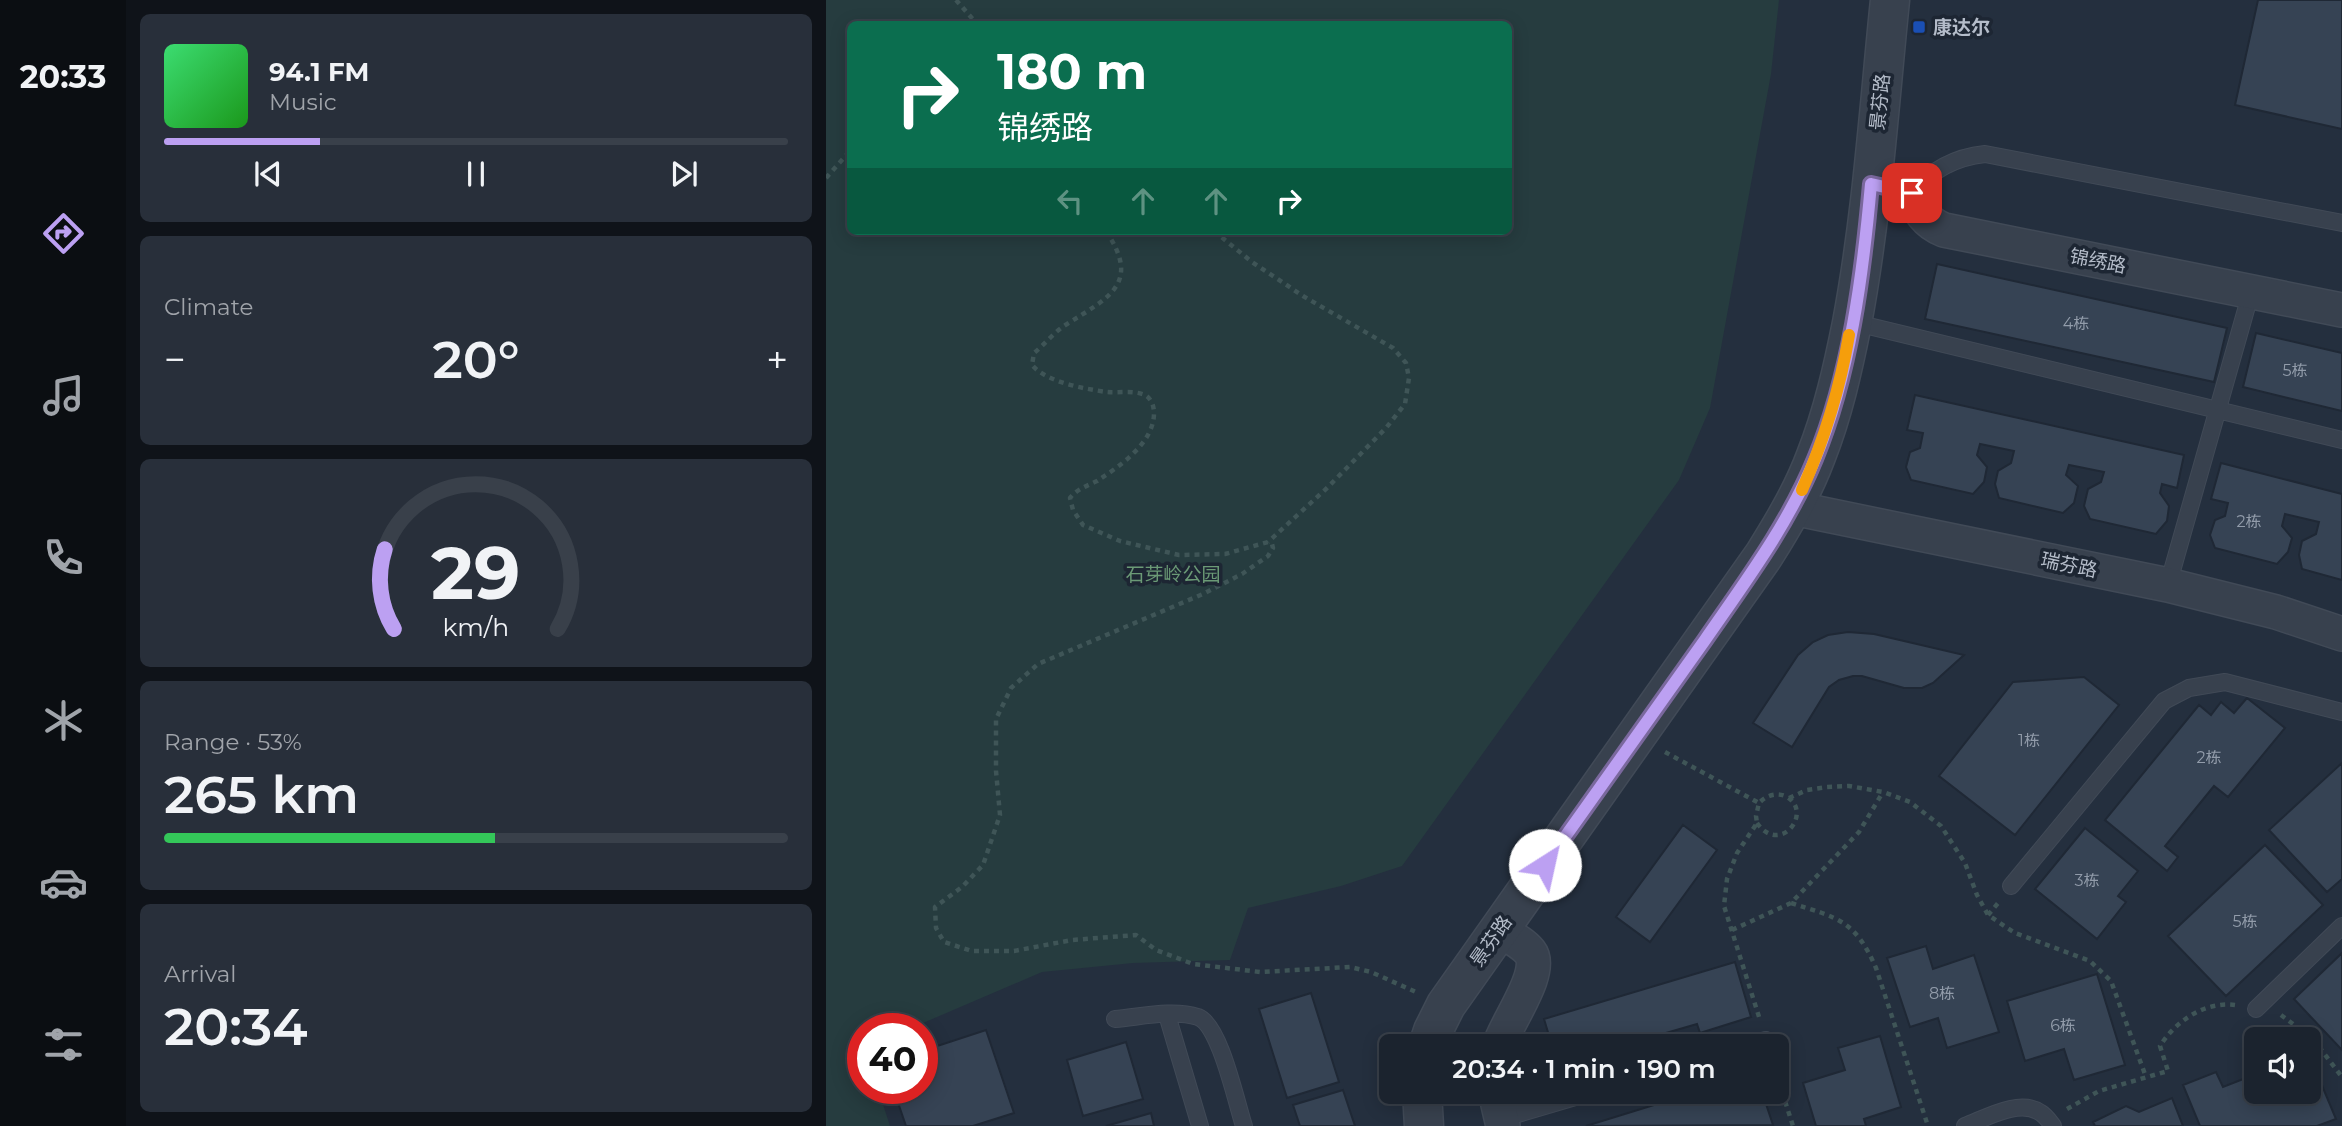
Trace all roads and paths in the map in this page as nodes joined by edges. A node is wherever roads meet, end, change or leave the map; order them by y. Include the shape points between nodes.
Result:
1 (956, 0) edge
2 (1890, 0) edge
3 (974, 21) edge
4 (847, 154) edge
5 (826, 178) edge
6 (1871, 184) junction
7 (1912, 193) junction
8 (2342, 223) edge
9 (1108, 235) edge
10 (1219, 235) edge
11 (2252, 292) junction
12 (2342, 310) edge
13 (1852, 322) junction
14 (2218, 411) junction
15 (2342, 440) edge
16 (1793, 508) junction
17 (1268, 542) junction
18 (2168, 585) junction
19 (2342, 634) edge
20 (2342, 712) edge
21 (1636, 737) junction
22 (1883, 792) dead end
23 (1759, 803) junction
24 (1757, 823) junction
25 (2011, 886) dead end
26 (1791, 903) junction
27 (2342, 926) edge
28 (1499, 930) junction
29 (1732, 930) junction
30 (1446, 1005) junction
31 (2256, 1009) junction
32 (1167, 1015) junction
33 (1115, 1019) dead end
34 (1432, 1034) edge
35 (1503, 1034) edge
36 (1764, 1034) edge
37 (2342, 1077) edge
38 (1423, 1104) edge
39 (1537, 1104) edge
40 (1786, 1104) edge
41 (1500, 1112) edge
42 (2050, 1123) edge
43 (1200, 1126) edge
44 (1244, 1126) edge
45 (1424, 1126) edge
46 (1793, 1126) edge
47 (1928, 1126) edge
48 (1965, 1126) edge

1 - 3 path
2 - 6 street, 景芬路
4 - 5 path
6 - 7 street
6 - 13 street, 景芬路
7 - 8 lane via 1948,164 1985,154
7 - 11 street, 锦绣路 via 1920,213 1944,230
9 - 17 path via 1120,255 1121,276 1115,290 1034,353 1032,365 1044,377 1061,382 1145,395 1155,409 1154,424 1147,438 1122,461 1075,492 1070,498 1073,510 1083,525 1120,541 1179,555 1225,554
10 - 17 path via 1303,296 1394,348 1406,363 1409,379 1405,404 1386,428
11 - 12 street, 锦绣路
11 - 14 lane
13 - 14 lane
13 - 16 street, 景芬路 via 1834,405
14 - 15 lane
14 - 18 lane
16 - 18 street, 瑞芬路
16 - 21 street, 景芬路
17 - 30 path via 1273,548 1268,556 1242,574 1038,664 1011,688 996,719 1000,815 983,865 935,907 936,928 944,942 972,951 1014,951 1136,935 1157,950 1193,964 1260,972 1350,967
18 - 19 street, 瑞芬路
20 - 25 lane via 2225,682 2189,688 2164,701
21 - 23 path
21 - 28 street, 景芬路
22 - 26 path via 1860,832
23 - 24 path
23 - 24 path via 1770,795 1783,796 1793,804 1797,816 1792,828 1780,835 1767,833
24 - 29 path via 1727,879 1724,906
26 - 29 path
26 - 47 path via 1838,918 1865,943
27 - 31 lane
28 - 30 street, 景芬路
28 - 35 street via 1529,950 1535,961 1533,977
29 - 36 path
30 - 34 street, 景芬路
31 - 37 path via 2281,1016 2313,1039
31 - 42 path via 2230,1004 2187,1017 2160,1046 2168,1071 2099,1091
32 - 33 lane
32 - 43 lane
32 - 44 lane via 1197,1017 1209,1024
38 - 45 street
39 - 41 lane
40 - 46 path
42 - 48 lane via 2040,1112 2021,1108

